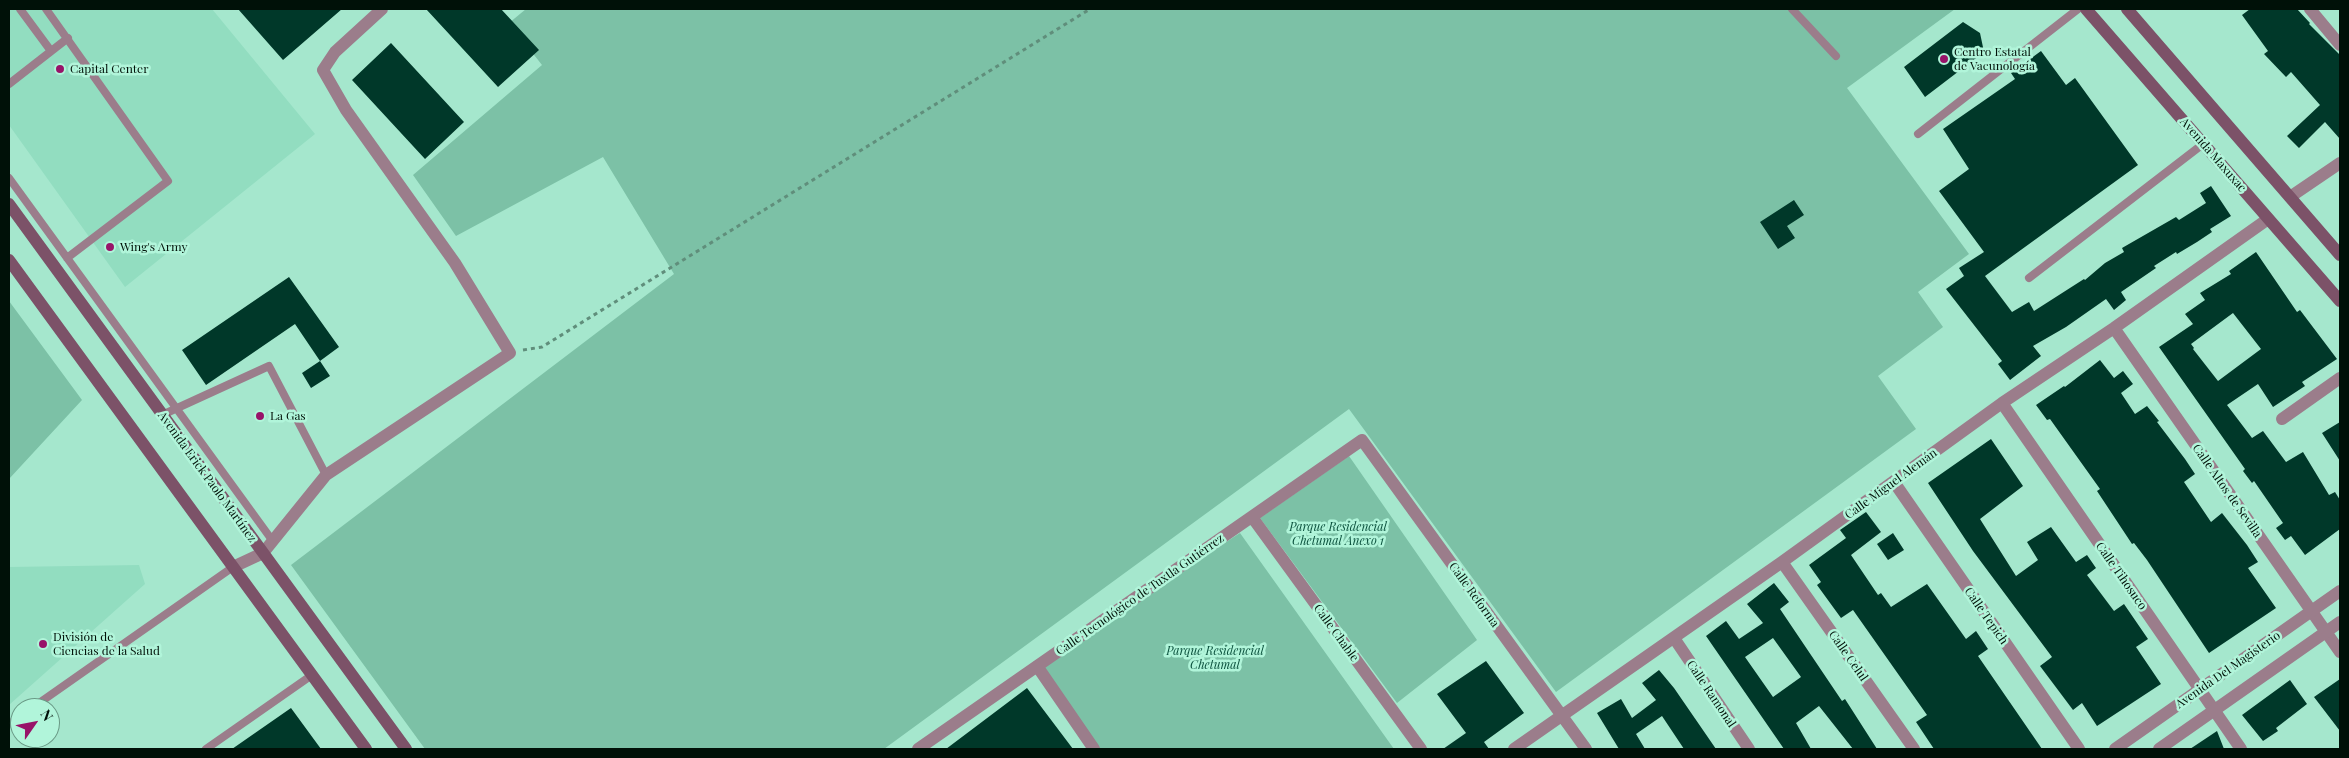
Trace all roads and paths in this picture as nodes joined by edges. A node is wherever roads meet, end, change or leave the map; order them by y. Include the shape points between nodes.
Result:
1 (20, 9) edge
2 (46, 9) edge
3 (382, 9) edge
4 (1090, 9) edge
5 (1792, 9) edge
6 (2078, 9) edge
7 (2086, 9) edge
8 (2127, 9) edge
9 (2315, 10) edge
10 (68, 38) junction
11 (2340, 45) edge
12 (51, 52) junction
13 (1836, 56) dead end
14 (9, 84) edge
15 (1918, 134) dead end
16 (2203, 144) junction
17 (2340, 163) edge
18 (9, 178) edge
19 (2290, 197) junction
20 (9, 204) edge
21 (2268, 219) junction
22 (2340, 255) edge
23 (67, 258) junction
24 (9, 260) edge
25 (2029, 278) dead end
26 (2340, 301) edge
27 (2114, 328) junction
28 (510, 353) junction
29 (122, 360) junction
30 (142, 361) junction
31 (2340, 378) edge
32 (2002, 403) junction
33 (175, 408) junction
34 (162, 415) junction
35 (2282, 419) dead end
36 (1362, 440) joint
37 (326, 475) junction
38 (1894, 482) junction
39 (1252, 517) junction
40 (272, 540) junction
41 (263, 553) junction
42 (1782, 562) junction
43 (233, 567) junction
44 (2340, 591) edge
45 (2311, 612) junction
46 (2340, 622) edge
47 (2326, 632) junction
48 (1674, 638) junction
49 (2340, 652) edge
50 (1037, 666) junction
51 (312, 675) junction
52 (2199, 690) junction
53 (46, 698) edge
54 (2214, 710) junction
55 (1562, 715) junction
56 (206, 749) edge
57 (366, 749) edge
58 (406, 749) edge
59 (919, 749) edge
60 (1094, 749) edge
61 (1421, 749) edge
62 (1514, 749) edge
63 (1586, 749) edge
64 (1749, 749) edge
65 (1914, 749) edge
66 (2079, 749) edge
67 (2115, 749) edge
68 (2159, 749) edge
69 (2241, 749) edge

1 - 12 lane
2 - 10 lane
3 - 28 street via 335,52 323,70 346,110 455,263
4 - 28 path via 542,347
5 - 13 lane
6 - 15 lane
7 - 16 main road, Avenida Maxuxac
8 - 19 main road
9 - 11 street
10 - 12 lane
10 - 23 lane via 168,181
12 - 14 lane
16 - 21 main road, Avenida Maxuxac
16 - 25 lane
17 - 19 street
18 - 23 lane
19 - 22 main road
20 - 29 main road, Avenida Erick Paolo Martínez
21 - 26 main road, Avenida Maxuxac
21 - 27 street, Calle Miguel Alemán
23 - 30 lane
24 - 43 main road
27 - 32 street, Calle Miguel Alemán
27 - 45 street, Calle Altos de Sevilla
28 - 37 street
29 - 30 lane
29 - 34 main road, Avenida Erick Paolo Martínez
30 - 33 lane
31 - 35 street
32 - 38 street, Calle Miguel Alemán
32 - 52 street, Calle Tihosuco
33 - 34 lane
33 - 37 lane via 269,366
33 - 40 lane
34 - 41 main road, Avenida Erick Paolo Martínez
36 - 39 street, Calle Tecnológico de Tuxtla Gutiérrez
36 - 55 street, Calle Reforma
37 - 40 street
38 - 42 street, Calle Miguel Alemán
38 - 66 street, Calle Tepich
39 - 50 street, Calle Tecnológico de Tuxtla Gutiérrez
39 - 61 street, Calle Chable
40 - 41 street
41 - 43 street
41 - 58 main road, Avenida Erick Paolo Martínez
42 - 48 street, Calle Miguel Alemán
42 - 65 street, Calle Celul
43 - 51 main road
43 - 53 lane
44 - 45 street, Avenida Del Magisterio
45 - 47 street, Calle Altos de Sevilla
45 - 52 street, Avenida Del Magisterio
46 - 47 street, Avenida Del Magisterio
47 - 49 street, Calle Altos de Sevilla
47 - 54 street, Avenida Del Magisterio
48 - 55 street, Calle Miguel Alemán
48 - 64 street, Calle Ramonal
50 - 59 street, Calle Tecnológico de Tuxtla Gutiérrez
50 - 60 street
51 - 56 lane
51 - 57 main road
52 - 54 street, Calle Tihosuco
52 - 67 street, Avenida Del Magisterio
54 - 68 street, Avenida Del Magisterio
54 - 69 street, Calle Tihosuco
55 - 62 street, Calle Miguel Alemán
55 - 63 street, Calle Reforma

